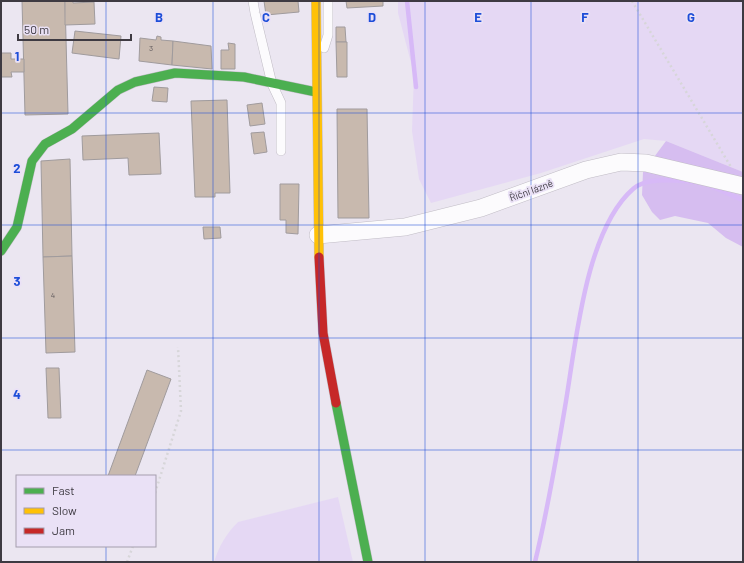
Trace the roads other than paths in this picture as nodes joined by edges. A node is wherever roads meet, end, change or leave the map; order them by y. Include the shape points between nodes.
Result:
1 (253, 1) edge
2 (306, 1) edge
3 (316, 1) edge
4 (328, 1) edge
5 (316, 72) junction
6 (272, 84) junction
7 (316, 92) junction
8 (281, 151) dead end
9 (743, 186) edge
10 (318, 235) junction
11 (1, 251) edge
12 (368, 562) edge

1 - 6 lane
2 - 5 lane
3 - 5 main road
4 - 5 lane via 328,35
5 - 7 main road
6 - 7 main road
6 - 8 lane via 280,103
6 - 11 main road via 244,77 175,73 134,82 118,90 72,129 45,144 32,161 17,227
7 - 10 main road
9 - 10 street, Říční lázně via 646,163 621,162 586,170 481,208 413,225
10 - 12 main road via 323,333

